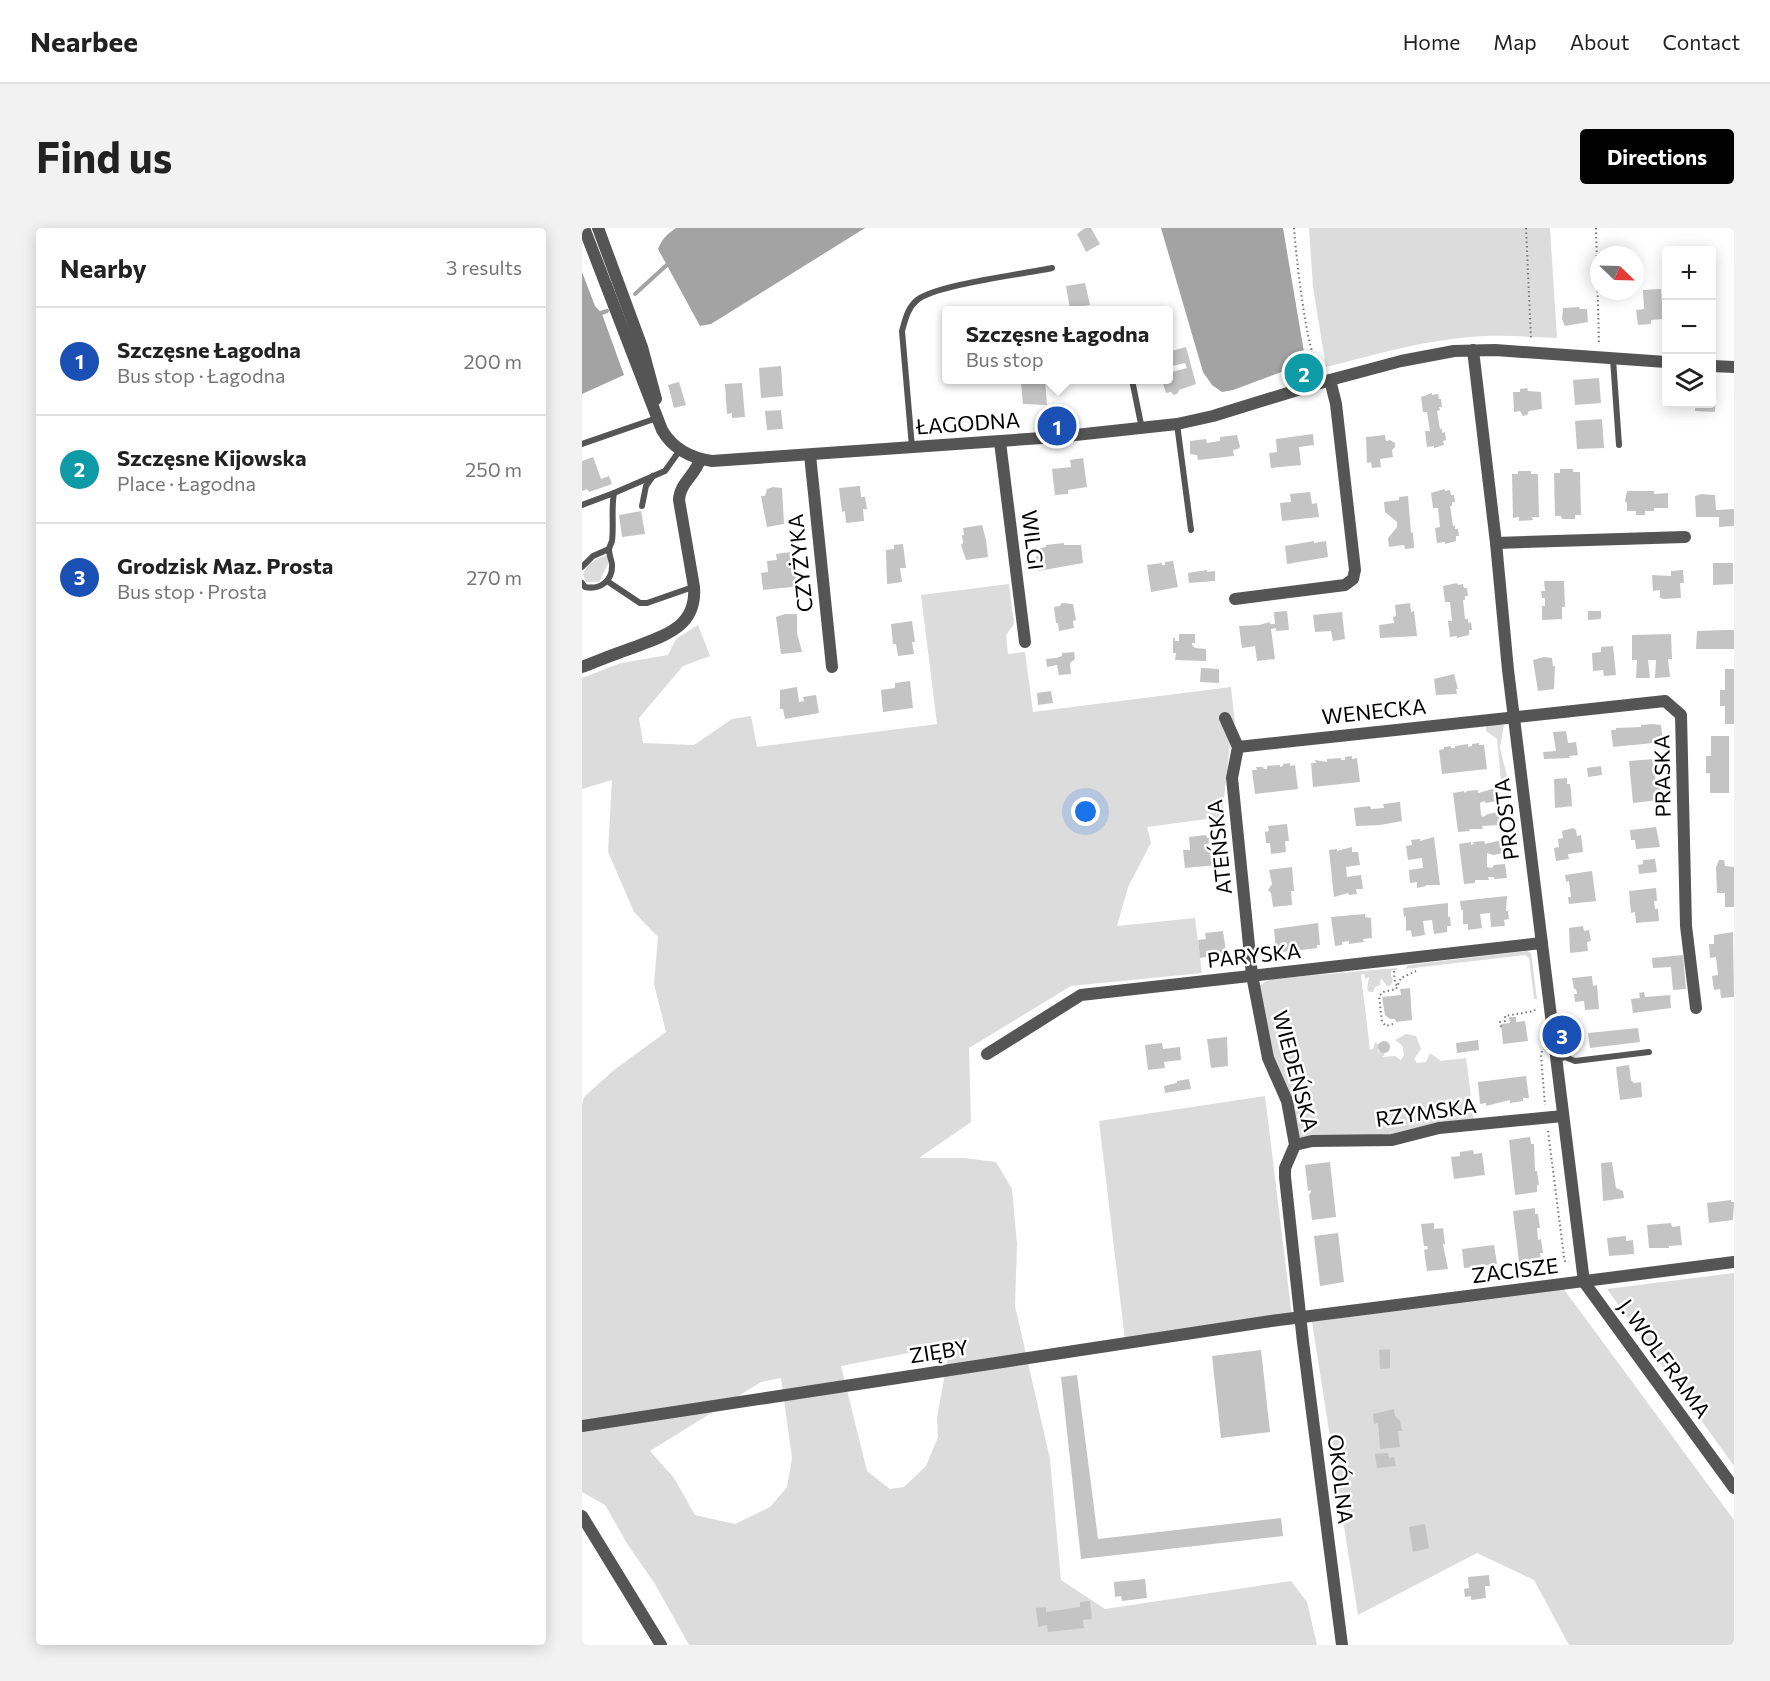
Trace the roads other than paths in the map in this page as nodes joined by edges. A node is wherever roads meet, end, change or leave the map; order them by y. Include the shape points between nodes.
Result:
1 (584, 228) edge
2 (598, 228) edge
3 (1052, 268) dead end
4 (1473, 350) junction
5 (1607, 357) junction
6 (1662, 362) edge
7 (1716, 366) edge
8 (1734, 367) edge
9 (1328, 377) junction
10 (1133, 384) edge
11 (657, 418) junction
12 (1177, 424) junction
13 (1142, 429) junction
14 (1000, 442) junction
15 (582, 444) edge
16 (1619, 445) dead end
17 (912, 447) junction
18 (680, 450) junction
19 (810, 455) junction
20 (700, 459) junction
21 (654, 476) junction
22 (614, 494) junction
23 (582, 505) edge
24 (642, 506) dead end
25 (1191, 530) dead end
26 (1686, 537) dead end
27 (1496, 543) junction
28 (609, 549) junction
29 (582, 567) edge
30 (607, 580) junction
31 (582, 583) edge
32 (694, 587) junction
33 (1235, 599) dead end
34 (1025, 642) dead end
35 (582, 667) edge
36 (832, 667) dead end
37 (1515, 716) junction
38 (1225, 718) dead end
39 (1238, 747) junction
40 (1542, 943) junction
41 (1251, 975) junction
42 (1696, 1008) dead end
43 (1649, 1052) dead end
44 (987, 1054) dead end
45 (1556, 1059) junction
46 (1563, 1116) junction
47 (1295, 1145) junction
48 (1734, 1262) edge
49 (1584, 1282) junction
50 (1302, 1318) junction
51 (582, 1426) edge
52 (1734, 1488) edge
53 (582, 1516) edge
54 (660, 1645) edge
55 (1342, 1645) edge

1 - 11 street, ŁAGODNA
2 - 11 street, ŁAGODNA via 648,366
3 - 17 lane via 935,291 914,303 903,331
4 - 5 street, ŁAGODNA
4 - 9 street, ŁAGODNA via 1419,357
4 - 27 street, PROSTA
5 - 6 street, ŁAGODNA
5 - 16 lane
7 - 8 street
9 - 12 street, ŁAGODNA via 1213,416
9 - 33 street via 1336,404 1353,579 1345,585
10 - 13 lane
11 - 15 lane
11 - 18 street, ŁAGODNA via 666,437
12 - 13 street, ŁAGODNA
12 - 25 lane
13 - 14 street, ŁAGODNA
14 - 17 street, ŁAGODNA
14 - 34 street, WILGI
17 - 19 street, ŁAGODNA
18 - 20 street, ŁAGODNA
18 - 21 lane via 665,471
19 - 20 street, ŁAGODNA
19 - 36 street, CZYŻYKA
20 - 32 street via 680,491 679,500
21 - 22 lane
21 - 24 lane via 646,486
22 - 23 lane
22 - 28 lane
26 - 27 street
27 - 37 street, PROSTA
28 - 29 lane via 593,556
28 - 30 lane via 612,566
30 - 31 lane via 592,588
30 - 32 lane via 640,603
32 - 35 street via 692,610 672,633
37 - 39 street, WENECKA
37 - 40 street, PROSTA
37 - 42 street, PRASKA via 1665,700 1681,715 1686,926
38 - 39 street
39 - 41 street, ATEŃSKA via 1232,778
40 - 41 street, PARYSKA
40 - 45 street, PROSTA
41 - 44 street, PARYSKA via 1081,995
41 - 47 street, WIEDEŃSKA via 1268,1058 1287,1101
43 - 45 lane
45 - 46 street, PROSTA
46 - 47 street, RZYMSKA via 1439,1128 1392,1140 1331,1140
46 - 49 street, PROSTA
47 - 50 street, WIEDEŃSKA via 1285,1167 1285,1178
48 - 49 street, ZACISZE
49 - 50 street, ZACISZE
49 - 52 street, J. WOLFRAMA
50 - 51 street, ZIĘBY
50 - 55 street, OKÓLNA
53 - 54 street

